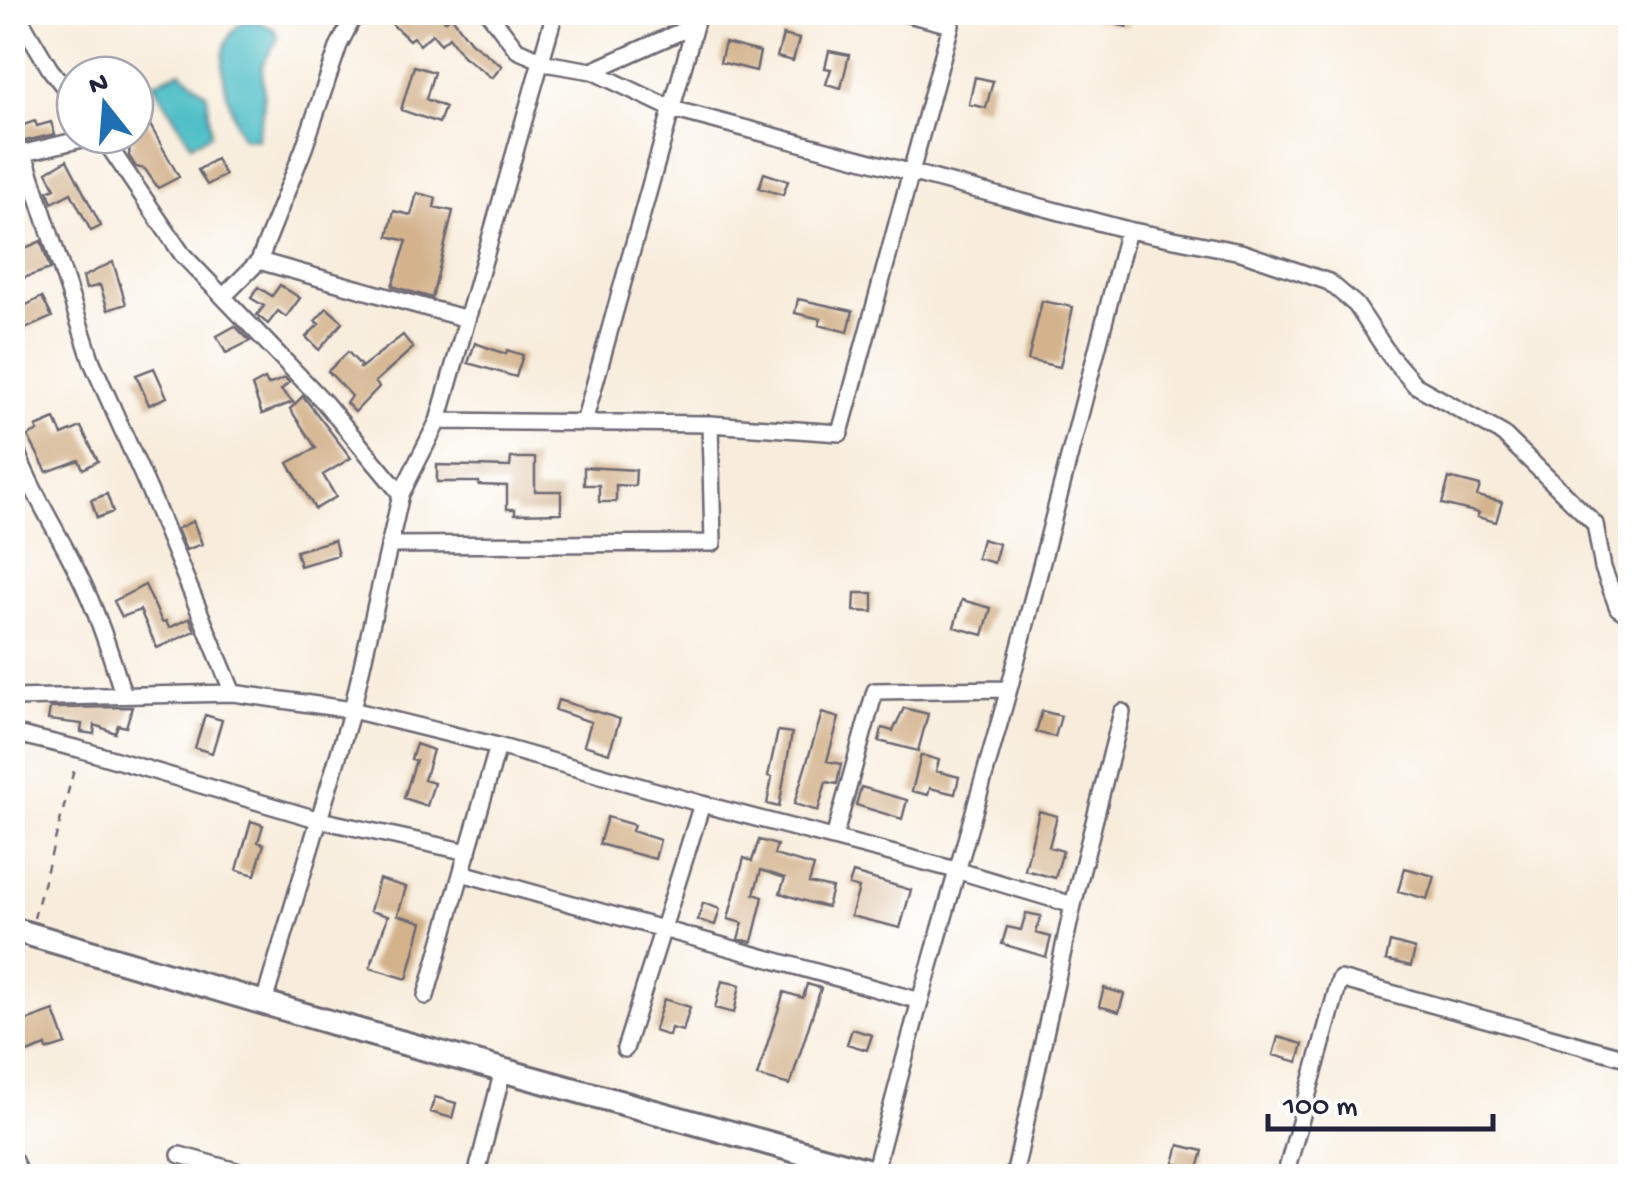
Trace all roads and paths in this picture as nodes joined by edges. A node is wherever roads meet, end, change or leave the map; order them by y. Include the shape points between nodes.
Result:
1 (16, 12) edge
2 (356, 12) edge
3 (488, 12) edge
4 (555, 12) edge
5 (900, 12) edge
6 (697, 19) edge
7 (542, 60) junction
8 (592, 71) junction
9 (55, 76) edge
10 (672, 110) junction
11 (55, 146) edge
12 (18, 155) edge
13 (114, 155) edge
14 (910, 172) junction
15 (1128, 230) junction
16 (258, 260) junction
17 (223, 296) junction
18 (467, 320) junction
19 (438, 421) junction
20 (584, 422) junction
21 (710, 424) junction
22 (12, 440) edge
23 (401, 494) junction
24 (389, 545) junction
25 (1630, 616) edge
26 (1009, 689) junction
27 (233, 693) junction
28 (123, 694) junction
29 (12, 698) edge
30 (352, 710) junction
31 (1122, 712) dead end
32 (12, 733) edge
33 (498, 746) junction
34 (80, 749) junction
35 (702, 804) junction
36 (320, 820) junction
37 (834, 838) junction
38 (468, 852) junction
39 (956, 870) junction
40 (462, 873) junction
41 (1073, 906) junction
42 (663, 928) junction
43 (21, 931) edge
44 (426, 996) dead end
45 (920, 1001) junction
46 (264, 1002) junction
47 (626, 1048) dead end
48 (1630, 1059) edge
49 (502, 1070) junction
50 (180, 1155) dead end
51 (12, 1157) edge
52 (881, 1175) edge
53 (21, 1176) edge
54 (254, 1176) edge
55 (476, 1176) edge
56 (1014, 1176) edge
57 (1285, 1176) edge

1 - 9 street
2 - 16 street
3 - 7 street via 517,50
4 - 7 street
5 - 14 street via 951,25
6 - 8 street
6 - 10 street
7 - 8 street
7 - 18 street
8 - 10 street
10 - 14 street
10 - 20 street
11 - 12 street
12 - 27 street via 92,362
13 - 17 street via 182,254
14 - 15 street
14 - 21 street via 840,433
15 - 25 street via 1240,252 1329,282 1356,305 1414,385 1503,434 1596,524 1603,568 1618,608
15 - 26 street
16 - 17 street
16 - 18 street
17 - 23 street
18 - 19 street
19 - 20 street
19 - 23 street
20 - 21 street
21 - 24 street via 713,543
22 - 28 street via 102,628
23 - 24 street
24 - 30 street
26 - 37 street via 874,691
26 - 39 street
27 - 28 street
27 - 30 street
28 - 29 street
30 - 33 street
30 - 36 street
31 - 41 street
32 - 34 street
33 - 35 street
33 - 38 street
34 - 36 street
34 - 43 path
35 - 37 street
35 - 42 street
36 - 38 street
36 - 46 street
37 - 39 street
38 - 40 street
39 - 41 street
39 - 45 street
40 - 42 street
40 - 44 street
41 - 56 street
42 - 45 street
42 - 47 street
43 - 46 highway
45 - 52 street
46 - 49 highway
48 - 57 street via 1340,979
49 - 52 highway
49 - 55 street
50 - 54 street
51 - 53 street

